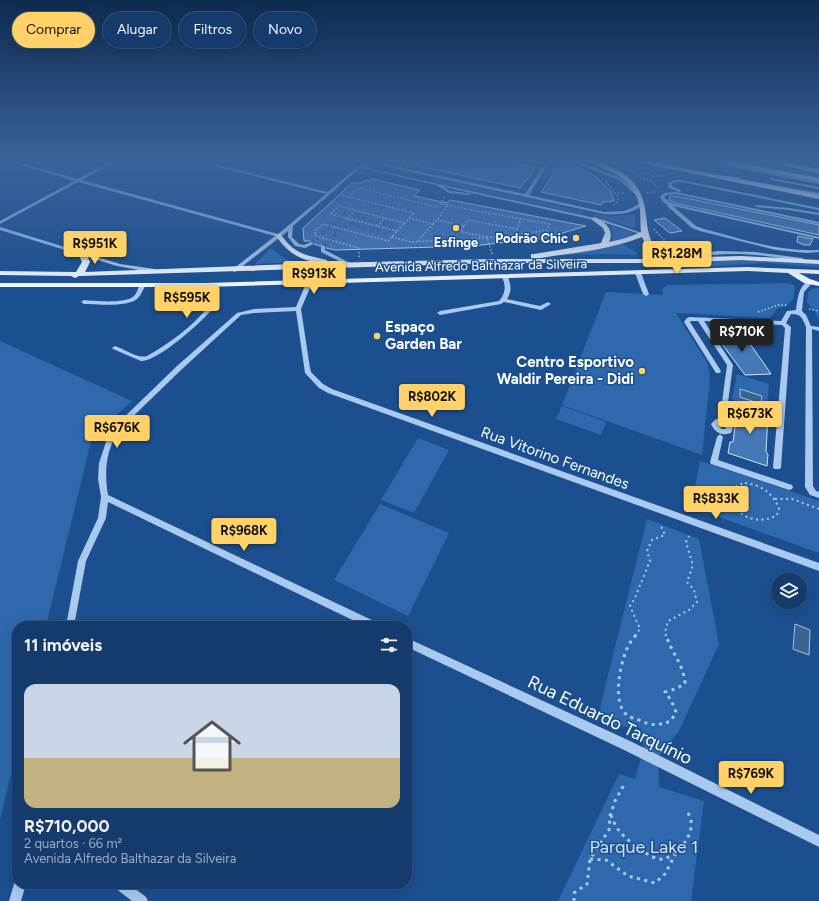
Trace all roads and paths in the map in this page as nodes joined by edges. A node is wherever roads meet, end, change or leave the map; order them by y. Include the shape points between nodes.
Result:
1 (40, 201) edge
2 (151, 201) edge
3 (320, 201) edge
4 (365, 201) edge
5 (413, 201) edge
6 (442, 201) edge
7 (513, 201) edge
8 (549, 201) edge
9 (618, 201) edge
10 (641, 201) edge
11 (664, 201) joint
12 (714, 201) edge
13 (726, 201) edge
14 (783, 201) edge
15 (440, 204) junction
16 (642, 204) junction
17 (448, 206) junction
18 (614, 206) dead end
19 (819, 208) edge
20 (590, 210) junction
21 (355, 211) junction
22 (819, 214) edge
23 (585, 217) junction
24 (347, 218) junction
25 (385, 218) junction
26 (409, 218) junction
27 (521, 219) junction
28 (594, 219) junction
29 (437, 220) junction
30 (0, 223) edge
31 (405, 223) junction
32 (819, 223) edge
33 (433, 224) junction
34 (291, 226) junction
35 (377, 226) junction
36 (464, 226) junction
37 (0, 228) edge
38 (517, 229) junction
39 (397, 231) junction
40 (643, 234) junction
41 (514, 235) junction
42 (279, 236) junction
43 (392, 237) junction
44 (487, 238) junction
45 (819, 238) edge
46 (418, 242) junction
47 (312, 243) tunnel mouth
48 (603, 245) junction
49 (323, 248) dead end
50 (819, 251) edge
51 (82, 254) junction
52 (353, 256) dead end
53 (359, 256) junction
54 (664, 260) junction
55 (494, 261) junction
56 (819, 262) edge
57 (340, 265) junction
58 (351, 265) junction
59 (360, 265) junction
60 (235, 270) junction
61 (696, 270) junction
62 (783, 270) junction
63 (161, 272) junction
64 (819, 272) edge
65 (0, 273) edge
66 (638, 273) junction
67 (77, 274) junction
68 (505, 277) junction
69 (310, 281) junction
70 (810, 282) junction
71 (0, 284) edge
72 (819, 284) edge
73 (170, 285) junction
74 (126, 286) junction
75 (142, 286) junction
76 (646, 294) dead end
77 (504, 300) junction
78 (84, 302) dead end
79 (548, 304) dead end
80 (298, 309) junction
81 (799, 312) junction
82 (440, 313) dead end
83 (700, 319) junction
84 (785, 320) junction
85 (808, 324) junction
86 (819, 329) edge
87 (115, 348) dead end
88 (718, 371) dead end
89 (721, 419) junction
90 (721, 433) junction
91 (777, 467) dead end
92 (789, 487) dead end
93 (819, 495) edge
94 (105, 497) junction
95 (775, 499) junction
96 (819, 509) edge
97 (661, 526) dead end
98 (689, 536) dead end
99 (819, 567) edge
100 (71, 621) edge
101 (365, 621) edge
102 (412, 644) edge
103 (625, 783) dead end
104 (686, 811) dead end
105 (611, 815) junction
106 (819, 841) edge
107 (678, 849) junction
108 (590, 859) junction
109 (19, 889) edge
110 (125, 889) edge
111 (15, 901) edge
112 (142, 901) edge
113 (574, 901) edge

1 - 30 street
2 - 42 street
3 - 34 street
4 - 26 path via 414,213
5 - 15 path via 437,207
6 - 15 path
7 - 23 street
8 - 20 street
9 - 18 path
10 - 16 main road
11 - 45 street
11 - 50 street via 702,230 788,250 806,253
12 - 32 street
13 - 22 street
14 - 19 street
15 - 17 path
16 - 20 street via 622,213
16 - 40 main road
17 - 27 path
17 - 29 path
20 - 23 street
21 - 24 path
21 - 24 path via 339,206 330,214
21 - 25 path
23 - 28 street
24 - 35 path
25 - 31 path
25 - 35 path
26 - 31 path
26 - 33 path
27 - 38 path
27 - 41 path via 549,224 547,230
28 - 40 street
28 - 48 main road via 608,232
29 - 33 path
29 - 36 path
31 - 39 path
33 - 46 path
34 - 42 street
34 - 47 street via 290,238 296,245 305,247
35 - 39 path
36 - 38 path via 468,220
36 - 44 path via 461,232
37 - 51 street
38 - 41 path
39 - 43 path
40 - 48 main road
40 - 54 main road via 653,251
41 - 44 path
42 - 57 main road via 295,255
42 - 60 street
43 - 46 path
43 - 53 path via 388,241 323,224 315,231 316,236 359,248
44 - 46 path
44 - 55 path
48 - 55 main road
49 - 58 street via 323,251
51 - 63 street via 119,265
51 - 67 main road via 86,262
52 - 53 path
53 - 59 path
54 - 55 main road, Avenida Alfredo Balthazar da Silveira
54 - 56 main road, Avenida Alfredo Balthazar da Silveira via 741,258
54 - 61 main road
55 - 59 main road, Avenida Alfredo Balthazar da Silveira
57 - 58 main road, Avenida Alfredo Balthazar da Silveira
57 - 60 main road, Avenida Alfredo Balthazar da Silveira
58 - 59 main road, Avenida Alfredo Balthazar da Silveira
60 - 63 main road, Avenida Alfredo Balthazar da Silveira
60 - 74 main road via 219,280
61 - 62 main road, Avenida Alfredo Balthazar da Silveira
61 - 66 main road, Avenida Alfredo Balthazar da Silveira
62 - 64 main road, Avenida Alfredo Balthazar da Silveira
62 - 70 main road
63 - 67 main road, Avenida Alfredo Balthazar da Silveira
65 - 67 main road, Avenida Alfredo Balthazar da Silveira
66 - 68 main road, Avenida Alfredo Balthazar da Silveira
66 - 76 street
67 - 71 main road via 63,281
68 - 69 main road, Avenida Alfredo Balthazar da Silveira
68 - 77 street via 508,286
69 - 73 main road, Avenida Alfredo Balthazar da Silveira
69 - 80 street
70 - 72 main road
70 - 81 street via 800,294
71 - 74 main road, Avenida Alfredo Balthazar da Silveira
73 - 75 main road, Avenida Alfredo Balthazar da Silveira
73 - 87 street via 167,293 170,297 204,298 212,306 197,322 149,359 140,359
74 - 75 main road, Avenida Alfredo Balthazar da Silveira
75 - 78 street via 136,297 130,300
77 - 79 street via 541,308
77 - 82 street
80 - 94 street via 239,314 117,428 110,439 102,463
80 - 99 street, Rua Vitorino Fernandes via 308,373 330,391
81 - 84 street via 790,312
81 - 85 street
83 - 84 street
83 - 88 street via 689,318 687,322
83 - 89 street via 730,365
84 - 91 street via 788,327
85 - 86 street
85 - 93 street via 809,488
89 - 90 street via 714,424
89 - 90 street via 730,429
90 - 92 street via 714,462
94 - 100 street via 102,518 82,561
94 - 101 street
95 - 95 path via 768,491 752,484 738,484 731,492 733,504 737,509 748,517 760,521 768,521 778,515 779,509
95 - 96 path via 791,499
97 - 98 path via 665,535 652,540 647,551 650,561 630,606 640,629 626,649 618,690 620,705 627,715 650,725 671,722 676,712 672,700 665,692 684,683 684,671 665,632 668,621 689,610 697,602 694,590 687,582 693,565 686,542
102 - 106 street, Rua Eduardo Tarquínio via 626,745
103 - 105 path
104 - 107 path via 692,818 691,830 687,841
105 - 107 path via 620,832 657,859 668,858
105 - 108 path via 609,830
107 - 108 path via 665,874 655,883 641,881 625,874 610,861
108 - 113 path via 587,884 574,894
109 - 111 street
110 - 112 street

